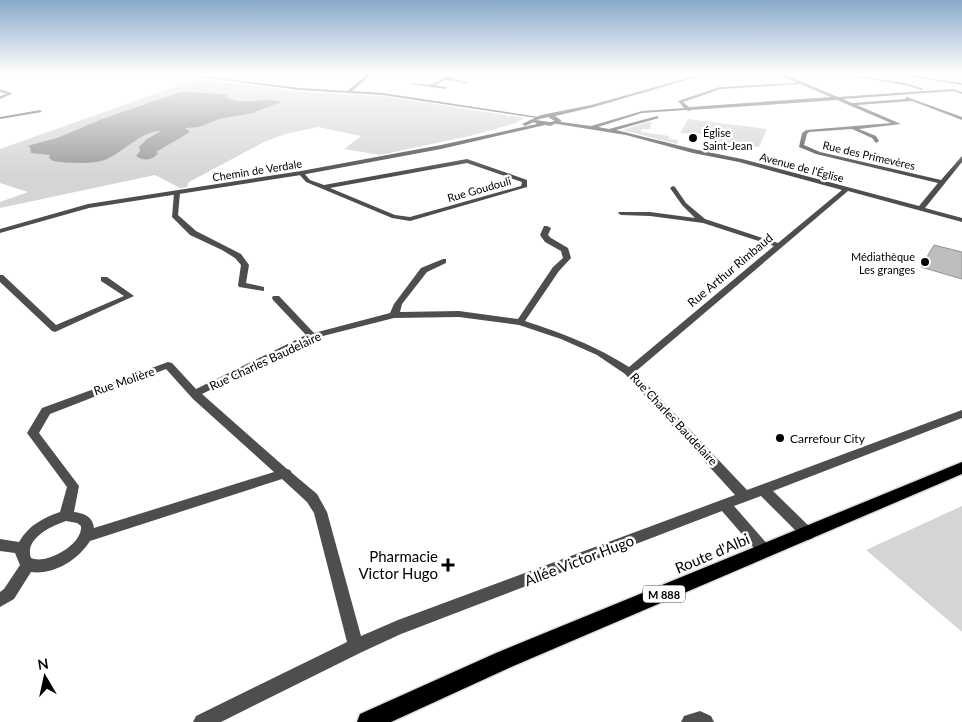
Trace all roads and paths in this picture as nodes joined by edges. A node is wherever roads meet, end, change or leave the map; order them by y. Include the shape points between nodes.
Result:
1 (470, 108) edge
2 (585, 108) edge
3 (710, 108) edge
4 (792, 108) edge
5 (860, 108) edge
6 (932, 108) edge
7 (688, 109) junction
8 (40, 111) dead end
9 (567, 113) junction
10 (696, 114) junction
11 (547, 116) junction
12 (0, 118) edge
13 (536, 118) junction
14 (559, 119) junction
15 (962, 119) edge
16 (542, 124) junction
17 (554, 124) junction
18 (578, 125) junction
19 (592, 127) junction
20 (854, 127) junction
21 (517, 128) junction
22 (609, 130) junction
23 (876, 141) dead end
24 (962, 158) edge
25 (301, 173) junction
26 (942, 182) junction
27 (324, 187) junction
28 (673, 188) dead end
29 (847, 189) junction
30 (177, 193) junction
31 (920, 209) junction
32 (621, 213) dead end
33 (962, 220) edge
34 (704, 221) junction
35 (547, 228) dead end
36 (0, 231) edge
37 (778, 245) junction
38 (443, 261) dead end
39 (0, 276) edge
40 (104, 279) dead end
41 (261, 289) dead end
42 (276, 298) dead end
43 (394, 315) junction
44 (520, 322) junction
45 (312, 336) junction
46 (629, 372) junction
47 (196, 393) junction
48 (962, 414) edge
49 (962, 468) edge
50 (286, 473) junction
51 (764, 490) junction
52 (745, 497) junction
53 (725, 505) junction
54 (66, 516) junction
55 (808, 534) junction
56 (87, 536) junction
57 (0, 545) edge
58 (22, 548) junction
59 (765, 552) junction
60 (28, 564) junction
61 (0, 600) edge
62 (356, 646) junction
63 (202, 722) edge
64 (368, 722) edge
65 (690, 722) edge
66 (705, 722) edge

1 - 13 street
2 - 9 street
3 - 7 street
4 - 10 street
5 - 20 street, Rue des Primevères via 898,124
6 - 15 street
7 - 10 street
7 - 19 street via 642,112
8 - 12 street
9 - 11 street
9 - 14 street
10 - 22 street via 654,117
11 - 13 street
11 - 14 street, Avenue de l'Église
13 - 16 street
13 - 21 street, Chemin de Verdale
14 - 17 street
14 - 18 street, Avenue de l'Église
16 - 17 street, Chemin de Verdale
16 - 21 street, Chemin de Verdale
17 - 18 street, Avenue de l'Église
18 - 19 street, Avenue de l'Église
19 - 22 street, Avenue de l'Église
20 - 23 street
20 - 26 street, Rue des Primevères via 808,131 801,146 818,153
21 - 25 street, Chemin de Verdale via 468,142
22 - 29 street, Avenue de l'Église
24 - 26 street
25 - 27 street, Rue Goudouli via 308,181
25 - 30 street, Chemin de Verdale
26 - 31 street
27 - 27 street, Rue Goudouli via 394,217 410,219 524,187 525,181 467,161
28 - 34 street via 684,204
29 - 31 street, Avenue de l'Église
29 - 37 street, Rue Arthur Rimbaud
30 - 36 street, Chemin de Verdale via 73,210
30 - 41 street via 174,216 193,233 238,256 245,265 242,285
31 - 33 street, Avenue de l'Église
32 - 34 street
34 - 37 street
35 - 44 street via 544,235 565,250 567,258
37 - 46 street, Rue Arthur Rimbaud
38 - 43 street via 424,270 398,304
39 - 40 street via 55,330 130,296
42 - 45 street
43 - 44 street, Rue Charles Baudelaire via 459,314
43 - 45 street, Rue Charles Baudelaire
44 - 46 street, Rue Charles Baudelaire via 600,353
45 - 47 street, Rue Charles Baudelaire
46 - 52 street, Rue Charles Baudelaire
47 - 50 street, Rue Molière
47 - 54 street, Rue Molière via 168,365 46,411 33,433 73,486
48 - 51 street, Allée Victor Hugo
49 - 55 main road, Route d'Albi / M 888
50 - 56 street
50 - 62 street, Rue Molière via 312,498 320,512
51 - 52 street, Allée Victor Hugo
51 - 55 street
52 - 53 street, Allée Victor Hugo
53 - 59 street
53 - 62 street, Allée Victor Hugo
54 - 56 street via 85,520 89,527
54 - 58 street via 35,531
55 - 59 main road, Route d'Albi / M 888
56 - 60 street via 73,553 61,561 49,565
57 - 58 street
58 - 60 street via 23,560
59 - 64 main road, Route d'Albi / M 888 via 537,645 419,696
60 - 61 street via 9,594
62 - 63 street, Allée Victor Hugo
65 - 66 street

